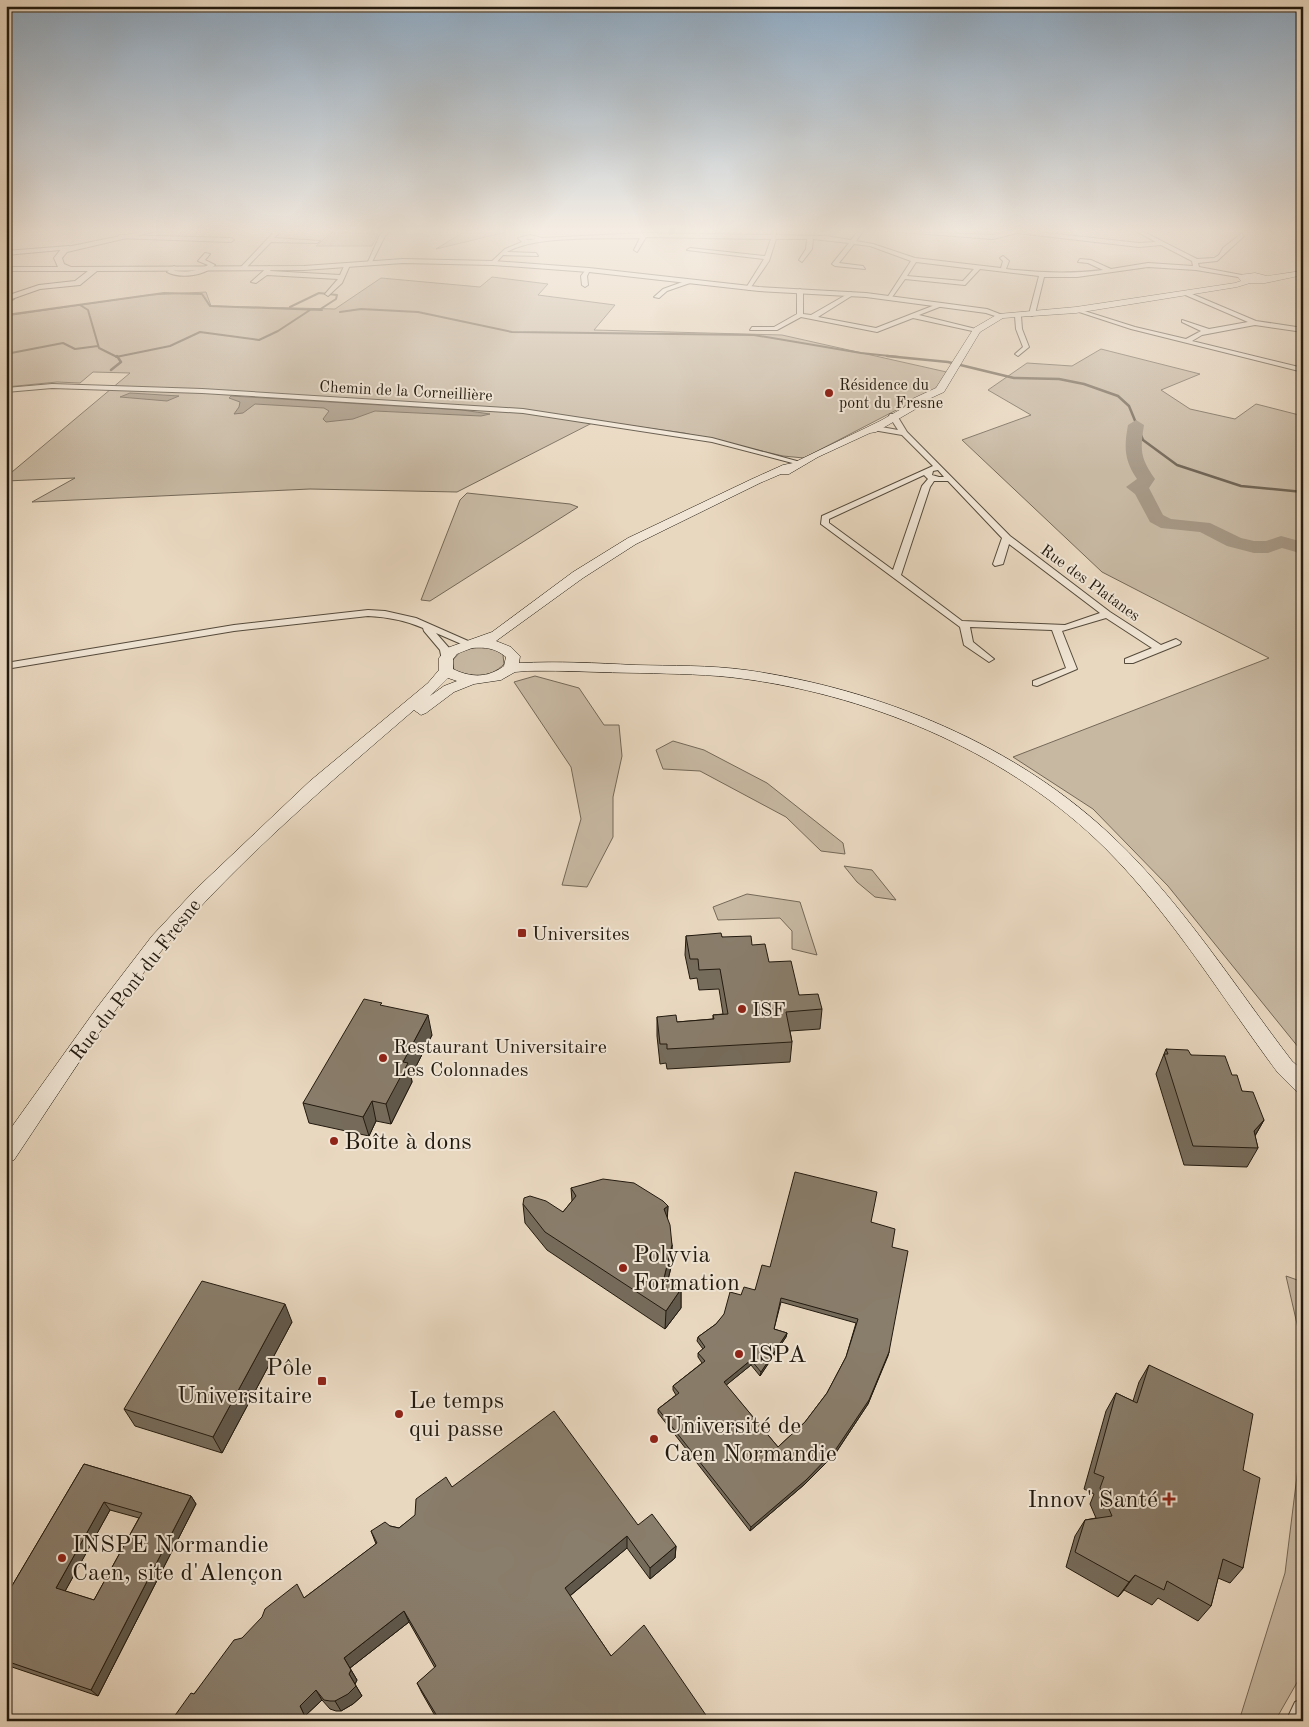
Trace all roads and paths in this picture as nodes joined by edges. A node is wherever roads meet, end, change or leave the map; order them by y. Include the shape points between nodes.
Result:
1 (800, 311) edge
2 (824, 311) edge
3 (926, 311) edge
4 (984, 311) edge
5 (1033, 311) edge
6 (1069, 311) edge
7 (1078, 311) edge
8 (1226, 311) edge
9 (800, 314) junction
10 (1032, 314) junction
11 (913, 316) junction
12 (1002, 316) junction
13 (1018, 316) junction
14 (813, 317) junction
15 (1184, 321) dead end
16 (1255, 323) junction
17 (752, 329) dead end
18 (977, 330) junction
19 (1303, 330) edge
20 (1207, 332) junction
21 (1189, 340) junction
22 (1018, 354) dead end
23 (1303, 370) edge
24 (6, 390) edge
25 (893, 416) junction
26 (878, 426) junction
27 (904, 433) junction
28 (799, 464) junction
29 (937, 468) junction
30 (929, 476) junction
31 (950, 478) junction
32 (1007, 538) junction
33 (597, 563) junction
34 (998, 564) dead end
35 (896, 576) junction
36 (1107, 614) junction
37 (419, 623) junction
38 (964, 624) junction
39 (1056, 627) junction
40 (1176, 642) dead end
41 (475, 644) junction
42 (1159, 648) junction
43 (510, 658) junction
44 (989, 659) dead end
45 (1129, 661) dead end
46 (446, 665) junction
47 (6, 666) edge
48 (472, 680) junction
49 (1036, 683) dead end
50 (303, 799) junction
51 (1303, 1085) edge
52 (6, 1152) edge
53 (1303, 1710) edge
54 (1297, 1721) edge

1 - 9 street
2 - 14 street
3 - 11 street
4 - 12 street
5 - 10 street
6 - 10 main road
7 - 21 street via 1133,328
8 - 16 street
9 - 14 street
9 - 17 street via 775,329
10 - 13 main road
11 - 14 street via 877,330
11 - 18 street
12 - 13 main road
12 - 18 main road
13 - 22 street via 1026,347
15 - 20 street
16 - 19 street
16 - 20 street
18 - 25 main road via 940,390
20 - 21 street via 1196,334
21 - 23 street
24 - 28 street, Chemin de la Corneillière via 52,386 202,391 523,411 712,440
25 - 26 main road
25 - 27 street
26 - 27 street
26 - 28 main road
27 - 29 street
28 - 33 main road via 701,511 674,520
29 - 30 street via 930,469
29 - 31 street, Rue des Platanes
30 - 31 street via 944,480
30 - 35 street
30 - 35 street via 917,474 825,518 825,524
31 - 32 street, Rue des Platanes
32 - 34 street
32 - 36 street, Rue des Platanes
33 - 41 main road via 497,635
33 - 43 main road via 513,638
35 - 38 street via 957,623
36 - 39 street via 1066,628
36 - 42 street, Rue des Platanes
37 - 41 street
37 - 46 street via 445,649
37 - 47 street via 368,613 234,628
38 - 39 street
38 - 44 street via 968,643
39 - 49 street via 1072,669
40 - 42 street
41 - 43 main road via 500,646
41 - 46 main road, Rue du Pont du Fresne via 452,651
42 - 45 street
43 - 48 main road via 493,679
43 - 51 main road via 543,666 729,672 820,689 902,715 992,757 1038,785 1096,830 1141,876
46 - 48 main road via 461,679
46 - 50 main road, Rue du Pont du Fresne via 432,686
48 - 50 main road, Rue du Pont du Fresne via 449,688
50 - 52 main road, Rue du Pont du Fresne via 238,858 159,941
53 - 54 street

